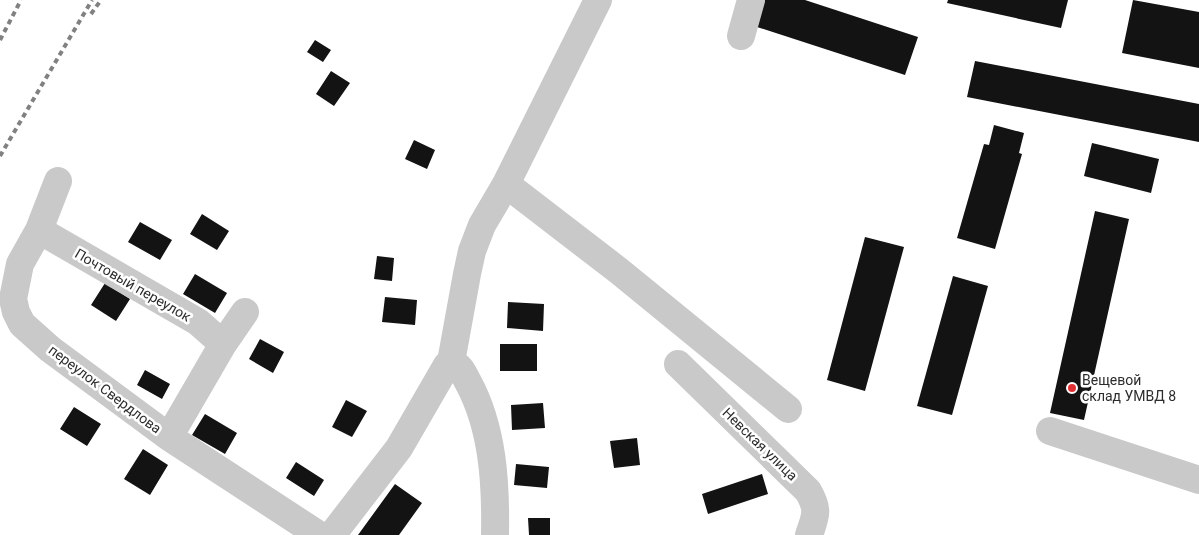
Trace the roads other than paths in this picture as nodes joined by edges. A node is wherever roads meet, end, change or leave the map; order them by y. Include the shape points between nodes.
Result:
1 (598, 0) edge
2 (751, 0) edge
3 (741, 36) dead end
4 (58, 181) dead end
5 (506, 184) junction
6 (38, 230) junction
7 (245, 312) dead end
8 (224, 344) junction
9 (452, 362) junction
10 (678, 364) dead end
11 (788, 409) dead end
12 (1050, 431) dead end
13 (169, 437) junction
14 (1199, 480) edge
15 (319, 535) edge
16 (332, 535) edge
17 (495, 535) edge
18 (809, 535) edge

1 - 5 street
2 - 3 street
4 - 6 street, переулок Свердлова
5 - 9 street via 482,225 472,251
5 - 11 street
6 - 8 street, Почтовый переулок via 198,322
6 - 13 street, переулок Свердлова via 20,264 14,298 22,324
7 - 8 street
8 - 13 street
9 - 16 street via 447,365 399,448
9 - 17 street via 459,366 478,399 490,443
10 - 18 street, Невская улица via 808,491 817,512
12 - 14 street
13 - 15 street, переулок Свердлова

